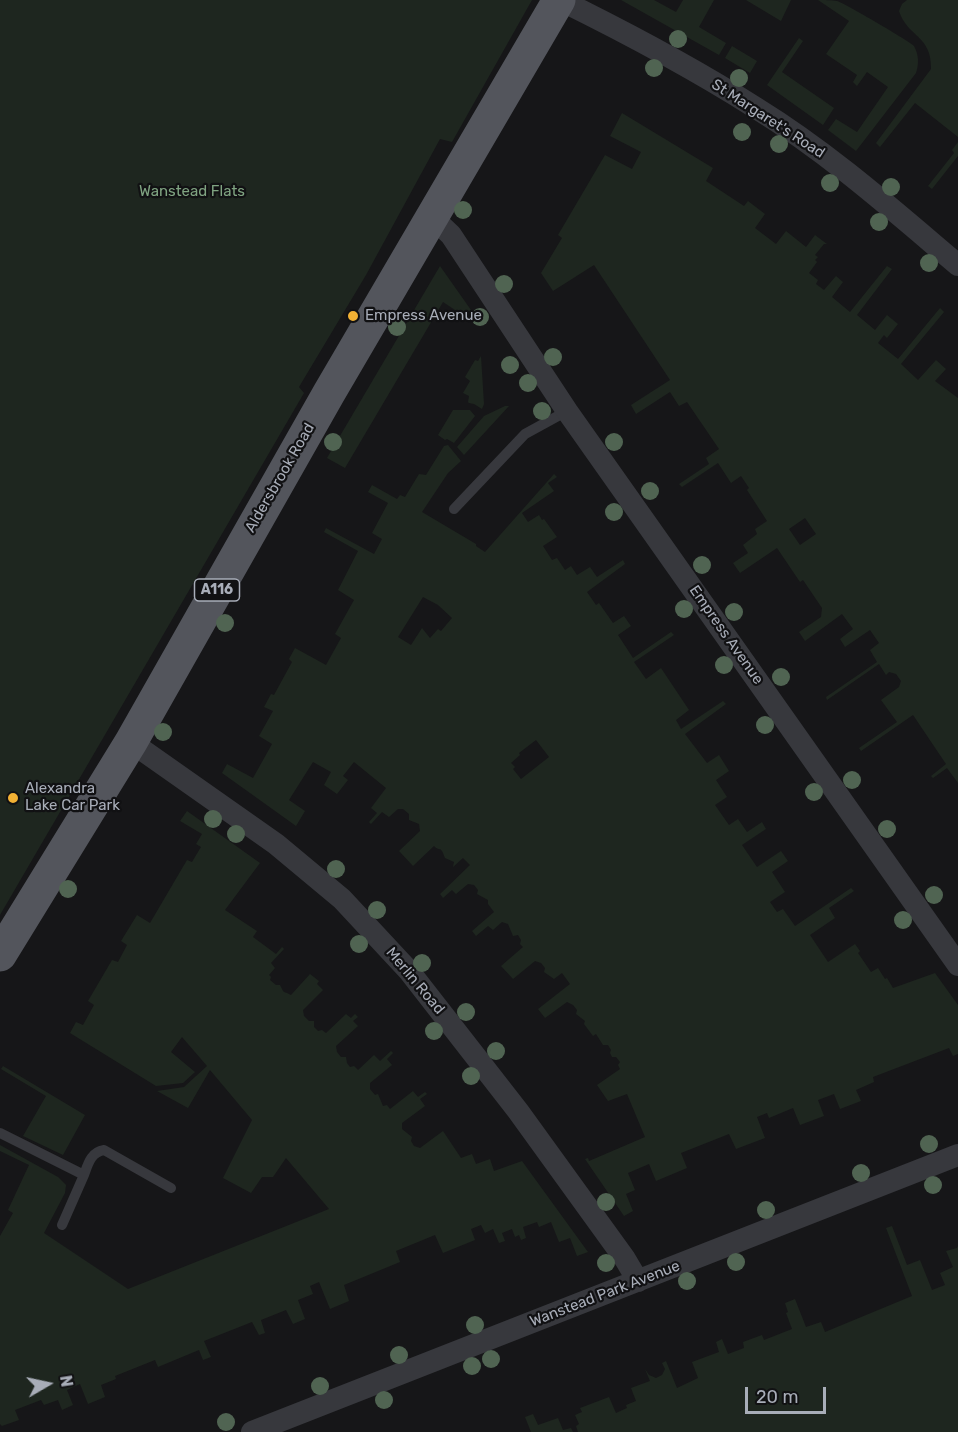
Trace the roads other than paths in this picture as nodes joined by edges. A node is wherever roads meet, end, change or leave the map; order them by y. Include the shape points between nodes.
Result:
1 (560, 0) edge
2 (432, 217) junction
3 (958, 265) edge
4 (567, 411) junction
5 (454, 508) dead end
6 (131, 742) junction
7 (0, 956) edge
8 (958, 965) edge
9 (0, 1133) edge
10 (958, 1155) edge
11 (84, 1175) junction
12 (171, 1188) dead end
13 (62, 1225) dead end
14 (638, 1281) junction
15 (252, 1432) edge

1 - 2 main road, Aldersbrook Road / A116
1 - 3 street, St Margaret's Road via 758,108 857,179
2 - 4 street, Empress Avenue via 451,236
2 - 6 main road, Aldersbrook Road / A116
4 - 5 lane via 525,434
4 - 8 street, Empress Avenue
6 - 7 main road, Aldersbrook Road / A116
6 - 14 street, Merlin Road via 276,844 350,907 409,971 518,1111
9 - 11 lane
10 - 14 street, Wanstead Park Avenue
11 - 12 lane via 91,1158 104,1150
11 - 13 lane
14 - 15 street, Wanstead Park Avenue

